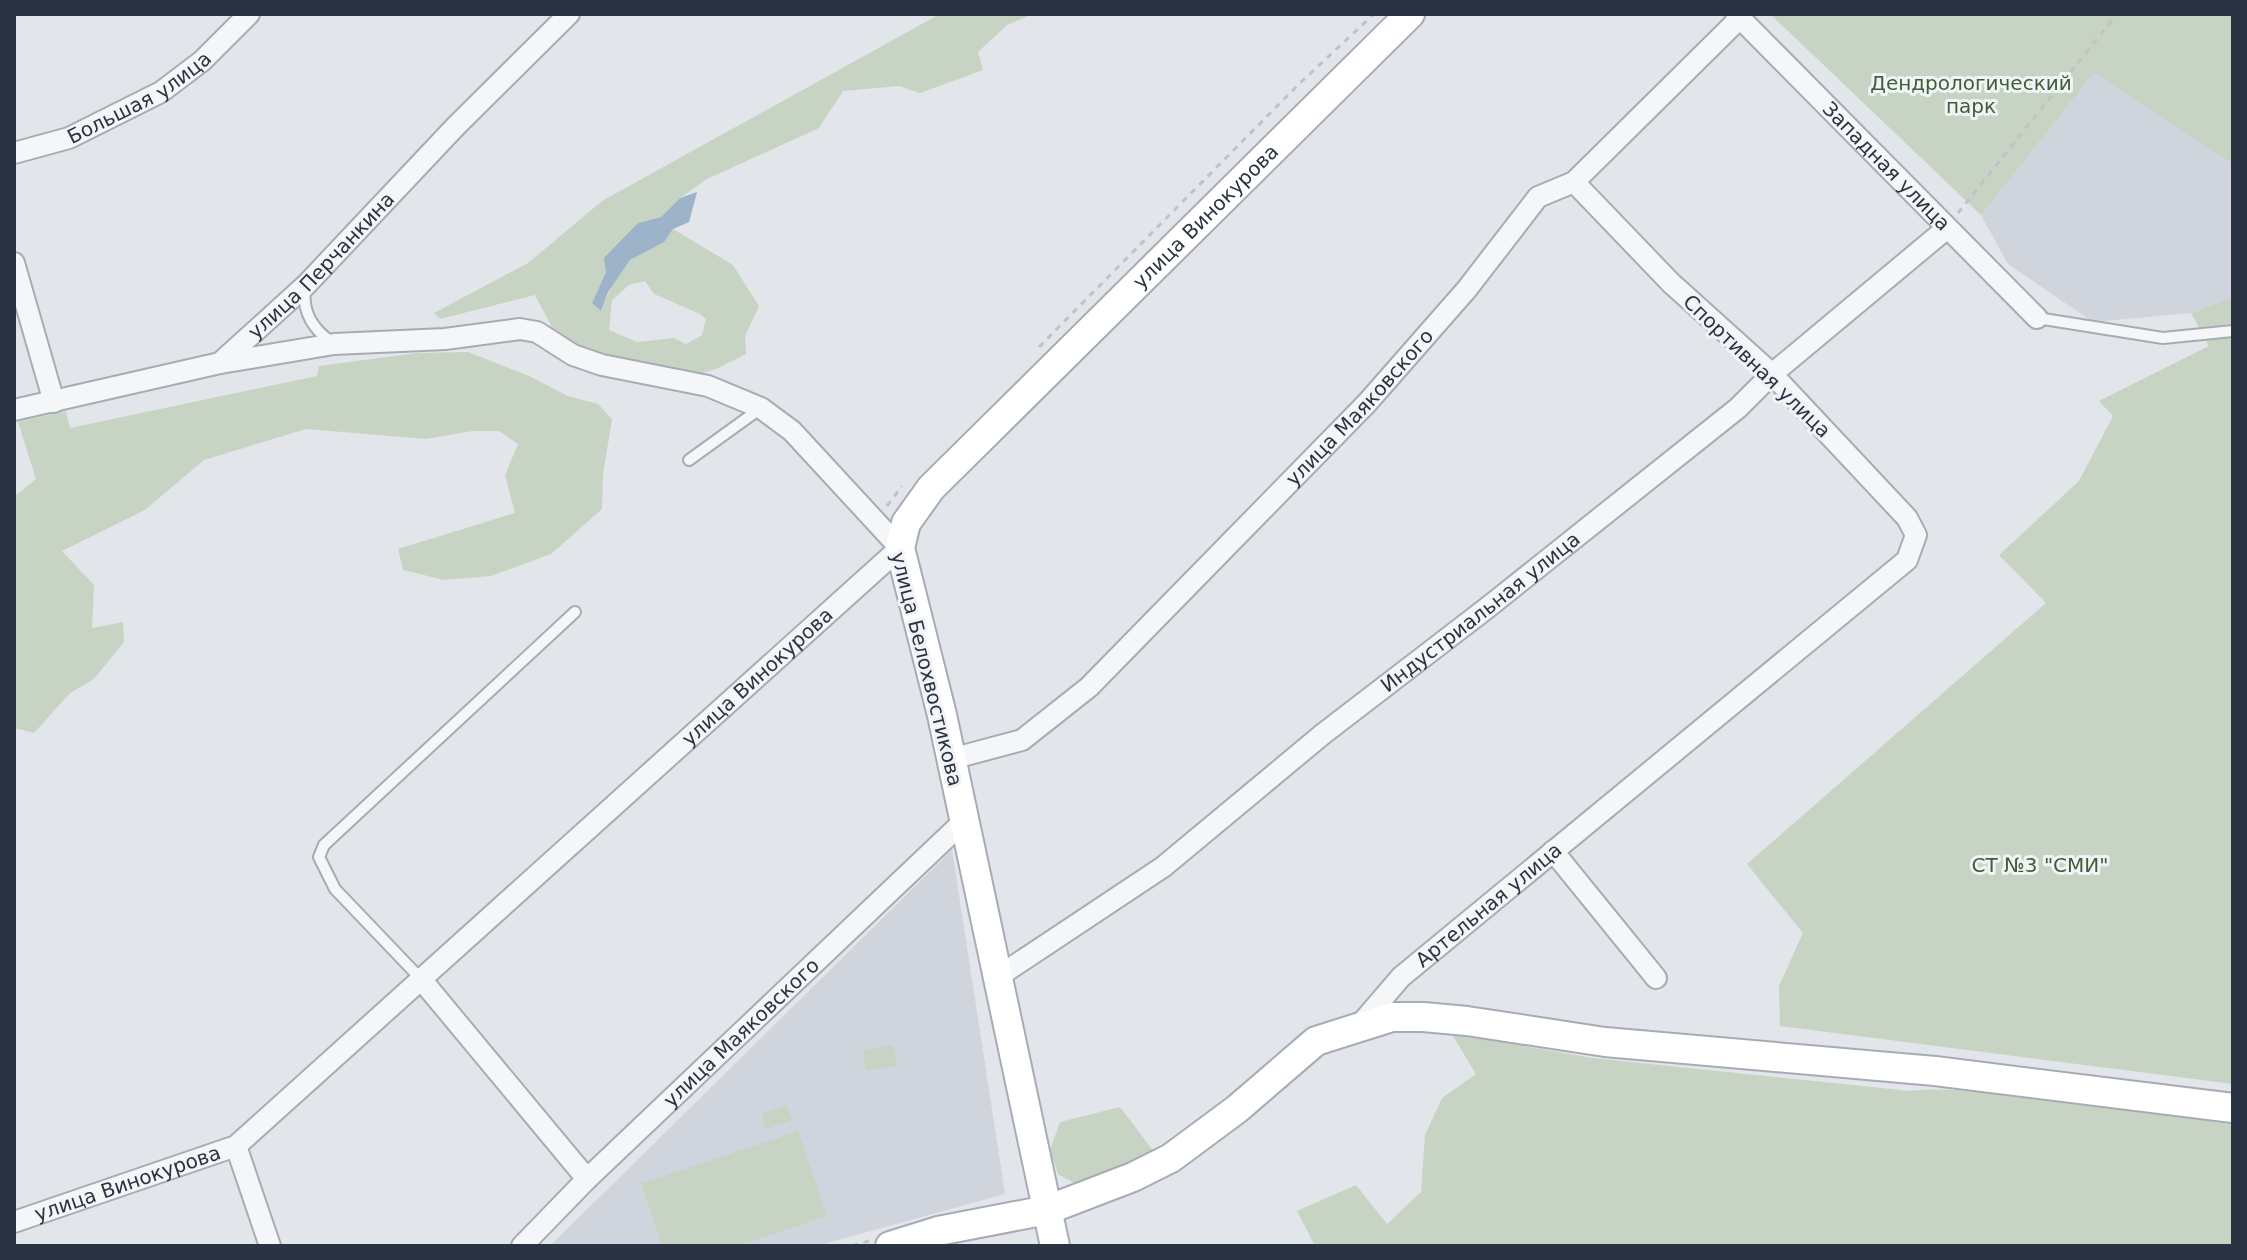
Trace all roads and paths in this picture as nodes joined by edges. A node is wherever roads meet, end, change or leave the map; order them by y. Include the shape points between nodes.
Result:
1 (249, 14) edge
2 (569, 14) edge
3 (1374, 14) edge
4 (1410, 14) edge
5 (2117, 14) edge
6 (1738, 16) edge
7 (14, 153) edge
8 (1574, 182) junction
9 (1946, 229) junction
10 (14, 263) edge
11 (306, 285) junction
12 (2037, 318) joint
13 (2233, 331) edge
14 (334, 344) junction
15 (1038, 347) dead end
16 (220, 363) junction
17 (1772, 374) junction
18 (54, 402) junction
19 (761, 408) junction
20 (14, 410) edge
21 (689, 460) dead end
22 (907, 482) dead end
23 (896, 493) dead end
24 (900, 548) junction
25 (1907, 560) joint
26 (575, 612) dead end
27 (951, 759) junction
28 (964, 821) junction
29 (1553, 851) junction
30 (999, 976) junction
31 (420, 978) junction
32 (1656, 978) dead end
33 (1359, 1026) junction
34 (2233, 1108) edge
35 (236, 1146) junction
36 (587, 1179) junction
37 (1047, 1210) junction
38 (14, 1222) edge
39 (885, 1242) edge
40 (270, 1246) edge
41 (522, 1246) edge
42 (852, 1246) edge
43 (1055, 1246) edge

1 - 7 street, Большая улица via 161,92 69,138
2 - 11 street, улица Перчанкина
3 - 15 path
4 - 24 main road, улица Винокурова via 931,488 906,523
5 - 9 path
6 - 8 street, улица Маяковского
6 - 9 street, Западная улица
8 - 17 street, Спортивная улица via 1671,283
8 - 27 street, улица Маяковского via 1538,197 1467,289 1367,403 1089,687 1022,740
9 - 12 street, Западная улица
9 - 17 street, Индустриальная улица
10 - 18 street
11 - 14 lane via 304,299 317,333
11 - 16 street, улица Перчанкина
12 - 13 lane via 2163,338
14 - 16 street, улица Белохвостикова
14 - 19 street, улица Белохвостикова via 520,329 537,332 573,355 602,365 708,386
16 - 18 street, улица Перчанкина
17 - 25 street, Спортивная улица via 1907,518 1916,535
17 - 30 street, Индустриальная улица via 1738,408 1323,734 1163,867
18 - 20 street, улица Перчанкина
19 - 21 lane
19 - 24 street, улица Белохвостикова via 792,431
22 - 23 path
24 - 27 main road, улица Белохвостикова
24 - 31 street, улица Винокурова
25 - 29 street, Артельная улица
26 - 31 lane via 324,845 319,857 335,889
27 - 28 main road, улица Белохвостикова
28 - 30 main road, улица Белохвостикова
28 - 36 street, улица Маяковского
29 - 32 street
29 - 33 street, Артельная улица via 1401,977
30 - 37 main road, улица Белохвостикова
31 - 35 street, улица Винокурова
31 - 36 street
33 - 34 main road via 1392,1017 1423,1017 1605,1042 1935,1071
33 - 37 main road via 1316,1041 1171,1158
35 - 38 street, улица Винокурова
35 - 40 street
36 - 41 street, улица Маяковского
37 - 39 main road
37 - 43 main road, улица Белохвостикова
39 - 42 path

